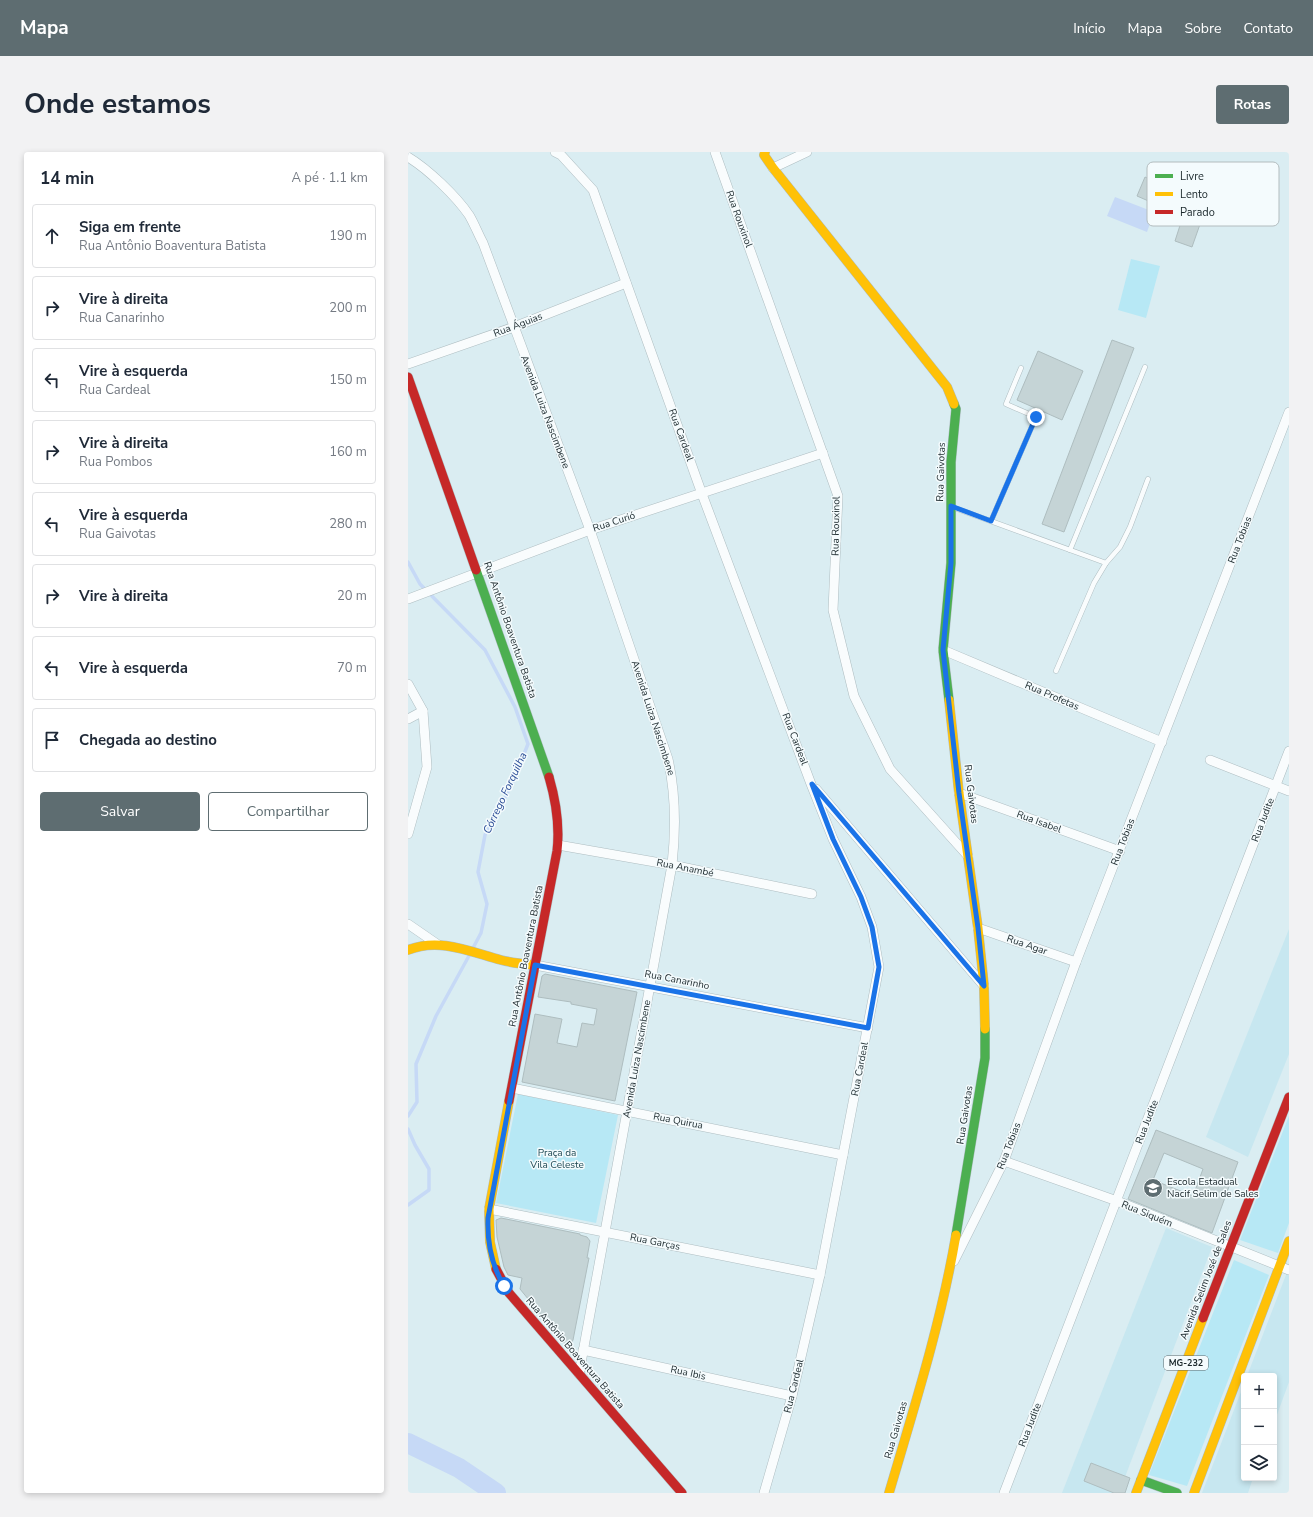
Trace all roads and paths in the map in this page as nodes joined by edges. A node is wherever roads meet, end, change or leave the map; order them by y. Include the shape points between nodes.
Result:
1 (555, 152) edge
2 (715, 152) edge
3 (807, 152) edge
4 (764, 153) edge
5 (408, 157) edge
6 (773, 168) junction
7 (626, 283) junction
8 (514, 327) junction
9 (408, 364) edge
10 (1145, 367) dead end
11 (1021, 368) dead end
12 (408, 377) edge
13 (1289, 412) edge
14 (823, 453) junction
15 (1148, 479) dead end
16 (702, 494) junction
17 (951, 506) junction
18 (991, 521) junction
19 (590, 530) junction
20 (1070, 550) junction
21 (1106, 563) junction
22 (478, 574) junction
23 (408, 599) edge
24 (943, 650) junction
25 (1056, 671) dead end
26 (408, 684) edge
27 (423, 711) junction
28 (408, 720) edge
29 (1162, 742) junction
30 (1289, 751) edge
31 (1210, 760) dead end
32 (812, 784) junction
33 (1276, 786) junction
34 (1289, 791) edge
35 (959, 793) junction
36 (408, 834) edge
37 (558, 845) junction
38 (1120, 851) junction
39 (968, 856) junction
40 (672, 865) junction
41 (812, 894) dead end
42 (408, 924) edge
43 (978, 928) junction
44 (437, 944) junction
45 (408, 950) edge
46 (1076, 962) junction
47 (535, 965) junction
48 (650, 986) junction
49 (984, 986) junction
50 (868, 1028) junction
51 (512, 1088) junction
52 (1289, 1097) edge
53 (627, 1111) junction
54 (843, 1155) junction
55 (1004, 1161) junction
56 (1117, 1201) junction
57 (489, 1209) junction
58 (605, 1232) junction
59 (1289, 1240) edge
60 (1230, 1247) junction
61 (1279, 1267) junction
62 (950, 1270) junction
63 (1289, 1270) edge
64 (820, 1275) junction
65 (583, 1350) junction
66 (579, 1374) junction
67 (792, 1396) junction
68 (1141, 1480) junction
69 (682, 1493) edge
70 (764, 1493) edge
71 (889, 1493) edge
72 (1004, 1493) edge
73 (1136, 1493) edge
74 (1177, 1493) edge
75 (1194, 1493) edge

1 - 7 street, Rua Cardeal via 561,155 593,190
2 - 14 street, Rua Rouxinol
3 - 6 street
4 - 6 street, Rua Gaivotas
5 - 8 street, Avenida Luiza Nascimbene via 446,189 468,215 483,243
6 - 17 street, Rua Gaivotas via 948,387 956,409 951,462
7 - 8 street, Rua Águias
7 - 16 street, Rua Cardeal
8 - 9 street, Rua Águias
8 - 19 street, Avenida Luiza Nascimbene
10 - 20 lane
11 - 18 lane via 1006,404 1036,417
12 - 22 street, Rua Antônio Boaventura Batista
13 - 29 street, Rua Tobias
14 - 16 street, Rua Curió
14 - 39 street, Rua Rouxinol via 838,496 833,610 854,696 890,769
15 - 21 lane via 1130,527 1120,547
16 - 19 street, Rua Curió
16 - 32 street, Rua Cardeal
17 - 18 lane
17 - 24 street, Rua Gaivotas via 951,563
18 - 20 lane
19 - 22 street, Rua Curió
19 - 40 street, Avenida Luiza Nascimbene via 668,759 675,812
20 - 21 lane
21 - 25 lane via 1094,583
22 - 23 street, Rua Curió
22 - 37 street, Rua Antônio Boaventura Batista via 548,774 558,819
24 - 29 street, Rua Profetas
24 - 35 street, Rua Gaivotas
26 - 27 street
27 - 28 street
27 - 36 street via 427,767
29 - 38 street, Rua Tobias
30 - 33 street, Rua Judite
31 - 33 street
32 - 49 street
32 - 50 street, Rua Cardeal via 872,927 879,967
33 - 34 street
33 - 56 street, Rua Judite
35 - 38 street, Rua Isabel
35 - 39 street, Rua Gaivotas
37 - 40 street, Rua Anambé
37 - 47 street, Rua Antônio Boaventura Batista
38 - 46 street, Rua Tobias
39 - 43 street, Rua Gaivotas
40 - 41 street, Rua Anambé
40 - 48 street, Avenida Luiza Nascimbene
42 - 44 street
43 - 46 street, Rua Agar
43 - 49 street, Rua Gaivotas
44 - 45 street, Rua Canarinho via 424,944
44 - 47 street, Rua Canarinho via 509,962
46 - 55 street, Rua Tobias
47 - 48 street, Rua Canarinho
47 - 51 street, Rua Antônio Boaventura Batista
48 - 50 street, Rua Canarinho
48 - 53 street, Avenida Luiza Nascimbene
49 - 62 street, Rua Gaivotas via 985,1058
50 - 54 street, Rua Cardeal
51 - 53 street, Rua Quirua
51 - 57 street, Rua Antônio Boaventura Batista
52 - 60 street, Avenida Selim José de Sales / MG-232
53 - 54 street, Rua Quirua
53 - 58 street, Avenida Luiza Nascimbene
54 - 64 street, Rua Cardeal
55 - 56 street, Rua Siquém
55 - 62 street, Rua Tobias
56 - 60 street, Rua Siquém
56 - 72 street, Rua Judite
57 - 58 street, Rua Garças
57 - 66 street, Rua Antônio Boaventura Batista via 490,1248 499,1278
58 - 64 street, Rua Garças
58 - 65 street, Avenida Luiza Nascimbene
59 - 61 street
60 - 61 street, Rua Siquém
60 - 68 street, Avenida Selim José de Sales / MG-232
61 - 63 street, Rua Siquém
61 - 75 street
62 - 71 street, Rua Gaivotas via 930,1351
64 - 67 street, Rua Cardeal
65 - 66 street, Avenida Luiza Nascimbene
65 - 67 street, Rua Ibis
66 - 69 street, Rua Antônio Boaventura Batista
67 - 70 street, Rua Cardeal
68 - 73 street, Avenida Selim José de Sales / MG-232
68 - 74 street

